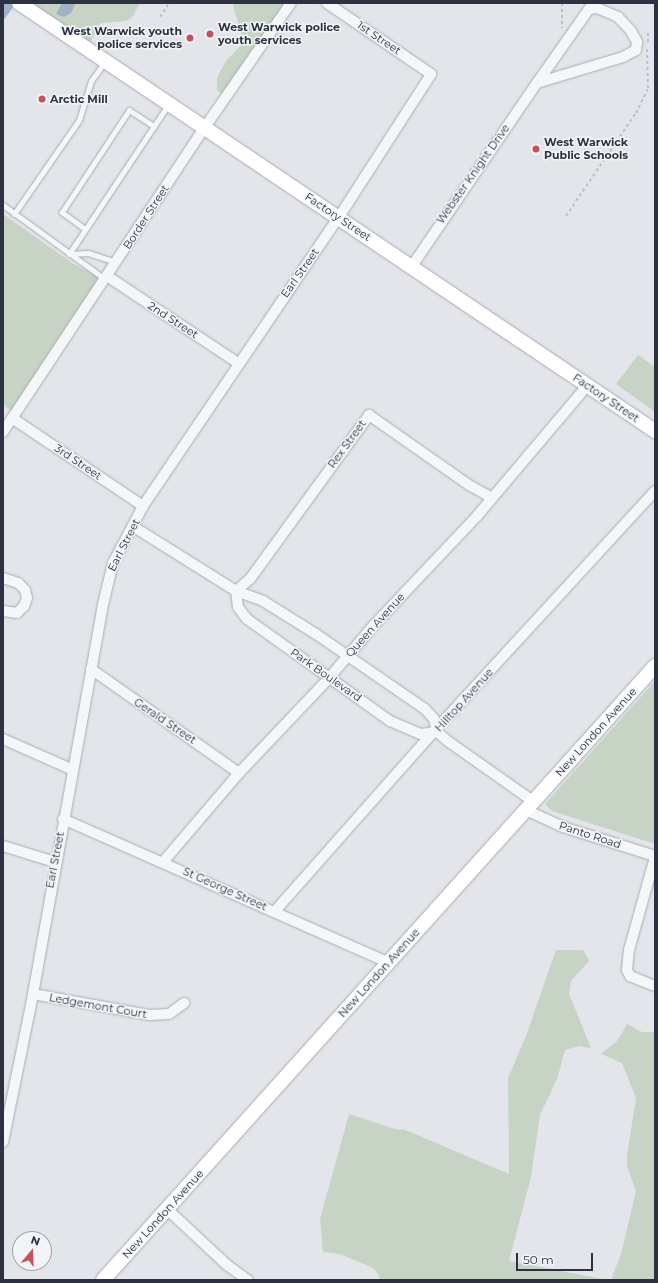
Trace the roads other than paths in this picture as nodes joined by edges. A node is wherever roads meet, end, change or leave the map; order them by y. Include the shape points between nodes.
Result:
1 (19, 3) edge
2 (291, 3) edge
3 (327, 3) edge
4 (105, 61) junction
5 (431, 74) joint
6 (537, 83) junction
7 (170, 103) junction
8 (154, 126) junction
9 (205, 127) junction
10 (3, 206) edge
11 (14, 214) junction
12 (339, 217) junction
13 (85, 229) junction
14 (70, 254) junction
15 (116, 262) junction
16 (412, 266) junction
17 (106, 278) junction
18 (238, 363) junction
19 (587, 386) junction
20 (12, 418) junction
21 (655, 431) edge
22 (3, 432) edge
23 (655, 491) edge
24 (492, 498) junction
25 (143, 506) junction
26 (134, 527) junction
27 (3, 578) edge
28 (236, 591) junction
29 (3, 611) edge
30 (347, 656) junction
31 (655, 666) edge
32 (91, 669) junction
33 (330, 677) junction
34 (437, 732) junction
35 (3, 739) edge
36 (73, 770) junction
37 (239, 773) junction
38 (530, 806) junction
39 (63, 819) junction
40 (3, 846) edge
41 (655, 856) edge
42 (54, 862) junction
43 (163, 862) junction
44 (275, 912) junction
45 (387, 962) junction
46 (655, 986) edge
47 (33, 994) junction
48 (184, 1003) dead end
49 (3, 1142) edge
50 (168, 1210) junction
51 (103, 1280) edge
52 (248, 1280) edge

1 - 4 main road, Factory Street
2 - 9 street, Border Street
3 - 5 street, 1st Street
4 - 7 main road, Factory Street
4 - 11 lane via 91,81 79,120
5 - 12 street, Earl Street
6 - 6 street, Webster Knight Drive via 623,57 636,50 637,42 618,17 597,8 589,9
6 - 16 street, Webster Knight Drive
7 - 8 lane
7 - 9 main road, Factory Street
8 - 13 lane
8 - 13 lane via 129,110 62,212
9 - 12 main road, Factory Street
9 - 15 street, Border Street
10 - 11 lane
11 - 14 lane
12 - 16 main road, Factory Street
12 - 18 street, Earl Street
13 - 14 lane
14 - 15 lane via 88,253
14 - 17 lane
15 - 17 street, Border Street
16 - 19 main road, Factory Street
17 - 18 street, 2nd Street
17 - 20 street, Border Street
18 - 25 street, Earl Street
19 - 21 main road, Factory Street
19 - 24 street, Queen Avenue
20 - 22 street, Border Street
20 - 25 street, 3rd Street
23 - 34 street, Hilltop Avenue
24 - 28 street, Rex Street via 469,485 369,415 250,579
24 - 30 street, Queen Avenue
25 - 26 street, Earl Street
26 - 28 street
26 - 32 street, Earl Street via 113,563 108,579
27 - 29 street via 18,583 25,590 27,598 18,613
28 - 30 street via 263,601
28 - 33 street, Park Boulevard via 238,607 247,619
30 - 33 street, Queen Avenue
30 - 34 street via 425,709 434,719
31 - 38 main road, New London Avenue
32 - 36 street, Earl Street
32 - 37 street, Gerald Street
33 - 34 street, Park Boulevard via 390,722 421,734
33 - 37 street, Queen Avenue
34 - 38 street
34 - 44 street, Hilltop Avenue
35 - 36 street
36 - 39 street, Earl Street
37 - 43 street, Queen Avenue
38 - 41 street, Panto Road via 563,827
38 - 45 main road, New London Avenue
39 - 42 street, Earl Street
39 - 43 street, St George Street
40 - 42 street
41 - 46 street via 629,950 628,970 630,976
42 - 47 street, Earl Street
43 - 44 street, St George Street
44 - 45 street, St George Street
45 - 50 main road, New London Avenue
47 - 48 street, Ledgemont Court via 150,1015 170,1014
47 - 49 street, Earl Street
50 - 51 main road, New London Avenue
50 - 52 street via 227,1265

